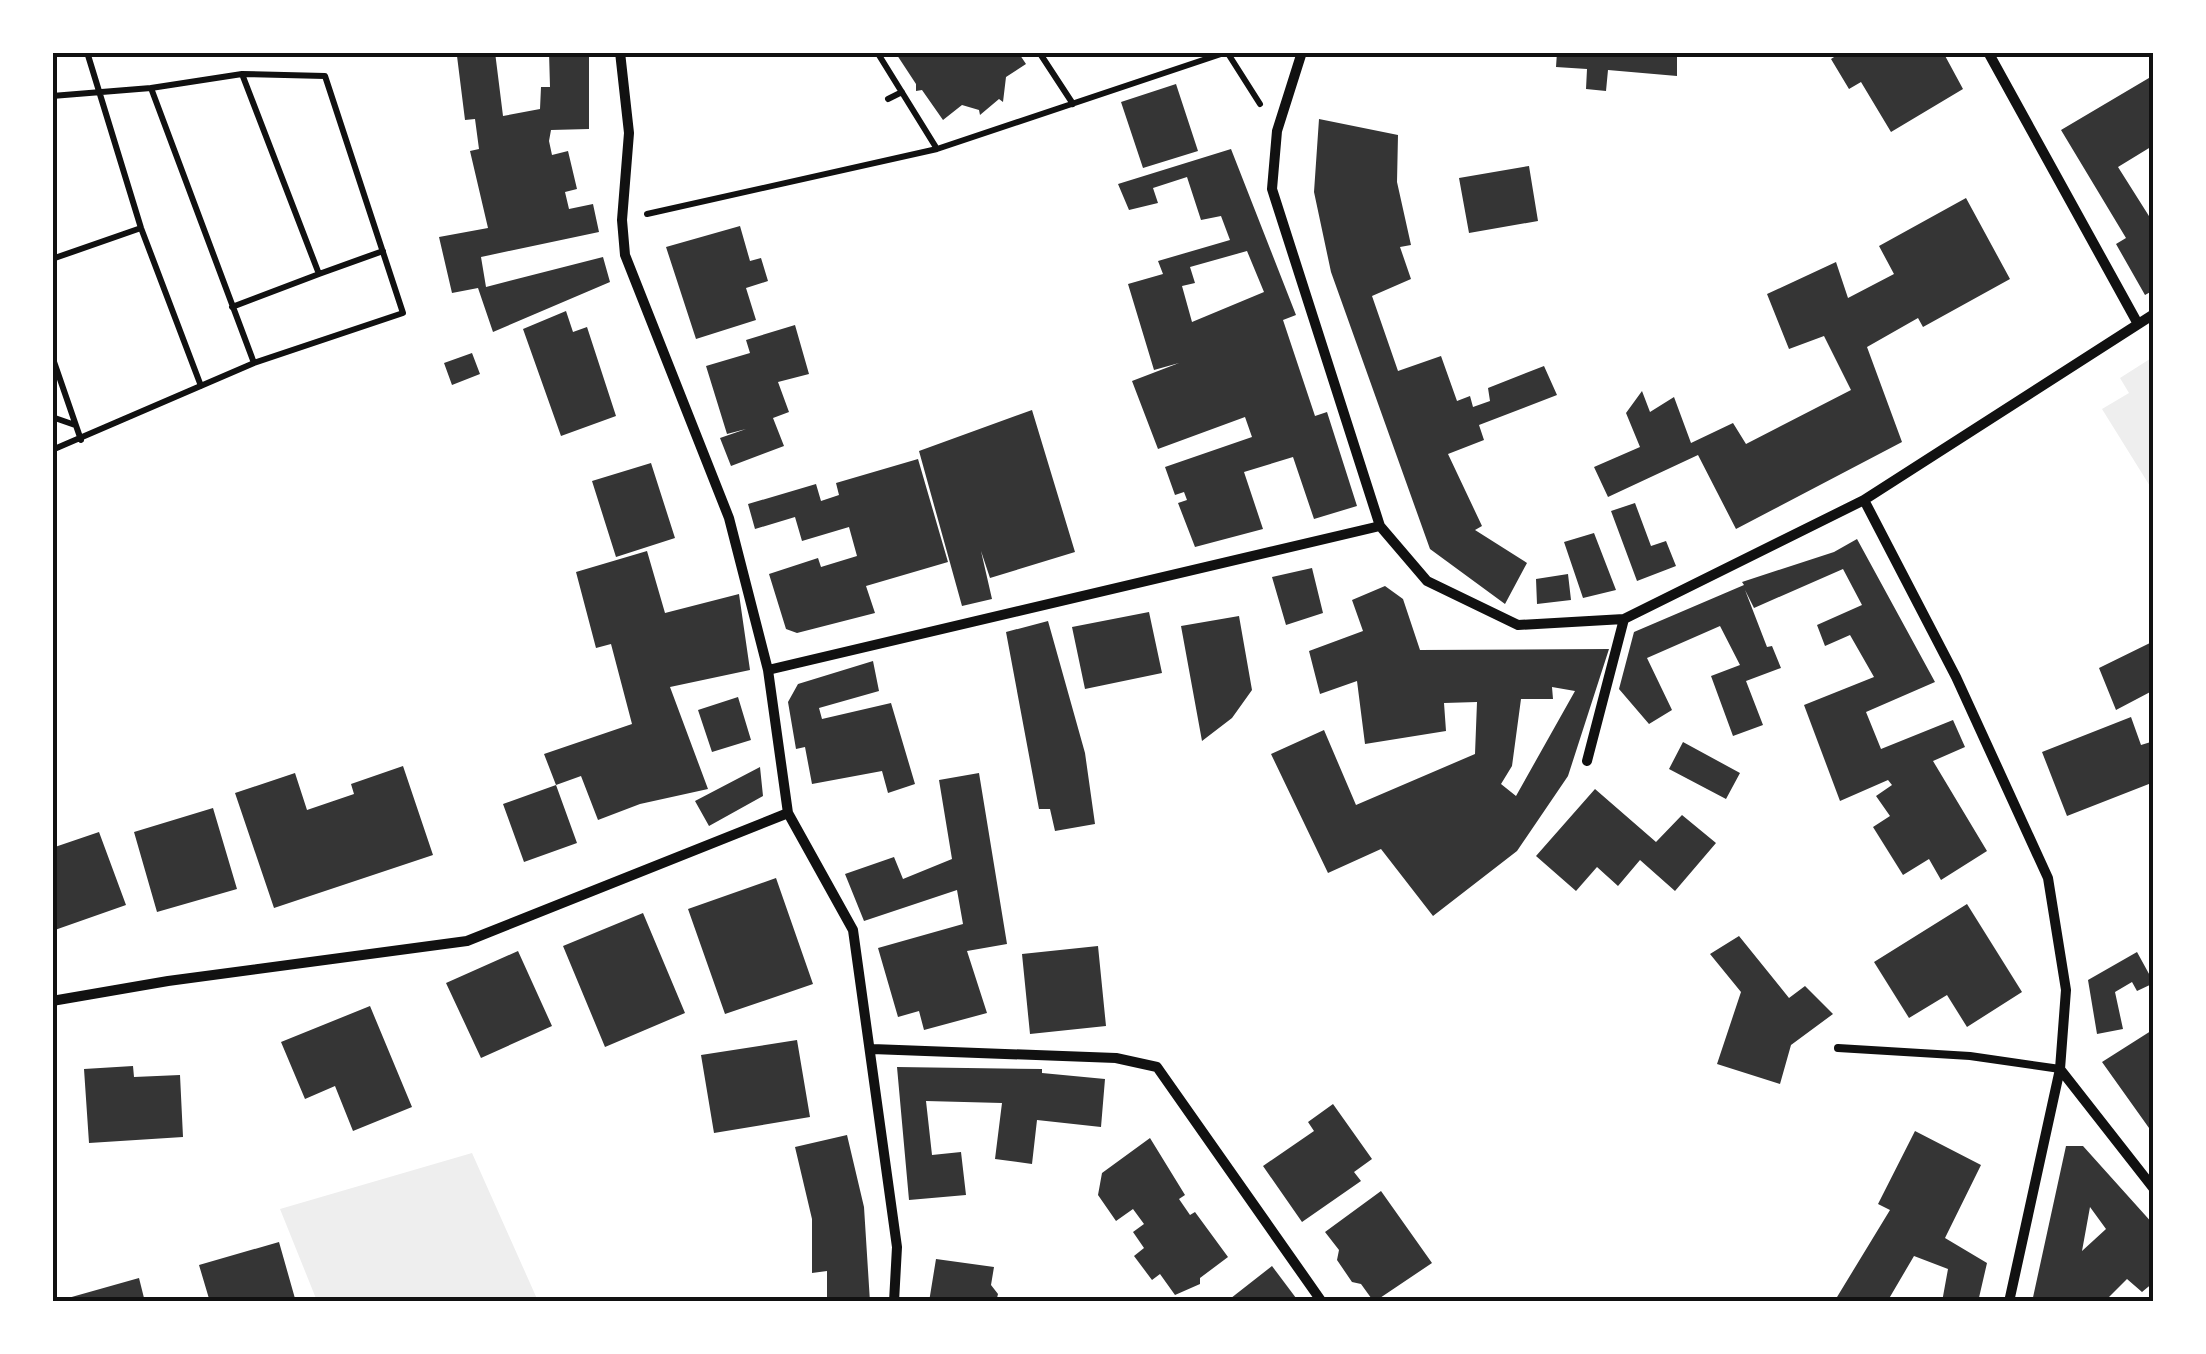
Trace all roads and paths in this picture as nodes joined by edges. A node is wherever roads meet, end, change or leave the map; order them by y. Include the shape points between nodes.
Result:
1 (87, 52) edge
2 (620, 52) edge
3 (877, 52) edge
4 (1039, 52) edge
5 (1302, 52) edge
6 (1988, 52) edge
7 (1227, 53) edge
8 (242, 74) junction
9 (151, 88) junction
10 (96, 90) junction
11 (902, 92) junction
12 (52, 96) edge
13 (888, 98) dead end
14 (1073, 104) junction
15 (1276, 131) junction
16 (937, 149) junction
17 (622, 220) junction
18 (141, 228) junction
19 (382, 251) junction
20 (52, 259) edge
21 (319, 274) junction
22 (232, 307) junction
23 (2154, 314) edge
24 (2138, 324) junction
25 (52, 356) edge
26 (254, 363) junction
27 (54, 369) edge
28 (200, 386) junction
29 (52, 417) edge
30 (76, 426) junction
31 (81, 440) junction
32 (52, 450) edge
33 (1864, 500) junction
34 (1380, 526) junction
35 (1624, 619) junction
36 (768, 670) junction
37 (1587, 761) dead end
38 (788, 813) junction
39 (52, 1001) edge
40 (1838, 1048) dead end
41 (872, 1050) junction
42 (2060, 1069) junction
43 (2154, 1189) edge
44 (894, 1302) edge
45 (1322, 1302) edge
46 (2009, 1302) edge

1 - 10 path
2 - 17 street via 628,133
3 - 11 path
4 - 14 path
5 - 15 street
6 - 24 street
7 - 14 path
7 - 15 path
8 - 9 path
8 - 19 path via 325,76
8 - 21 path
9 - 10 path
9 - 22 path
10 - 12 path
10 - 18 path
11 - 13 path
11 - 16 path
14 - 16 path
15 - 34 street via 1272,188
16 - 17 path
17 - 36 street via 625,255 730,518
18 - 20 path
18 - 28 path
19 - 21 path
19 - 26 path via 403,313
21 - 22 path
22 - 26 path
23 - 24 street
24 - 33 street
25 - 27 path
26 - 28 path
27 - 30 path
28 - 31 path
29 - 30 path
30 - 31 path
31 - 32 path
33 - 35 street
33 - 42 street via 1956,677 2048,878 2066,990
34 - 35 street via 1427,582 1518,625
34 - 36 street
35 - 37 street
36 - 38 street
38 - 39 street via 467,941
38 - 41 street via 853,930
40 - 42 lane
41 - 44 street via 897,1247
41 - 45 street via 1116,1058 1157,1066
42 - 43 street
42 - 46 street

